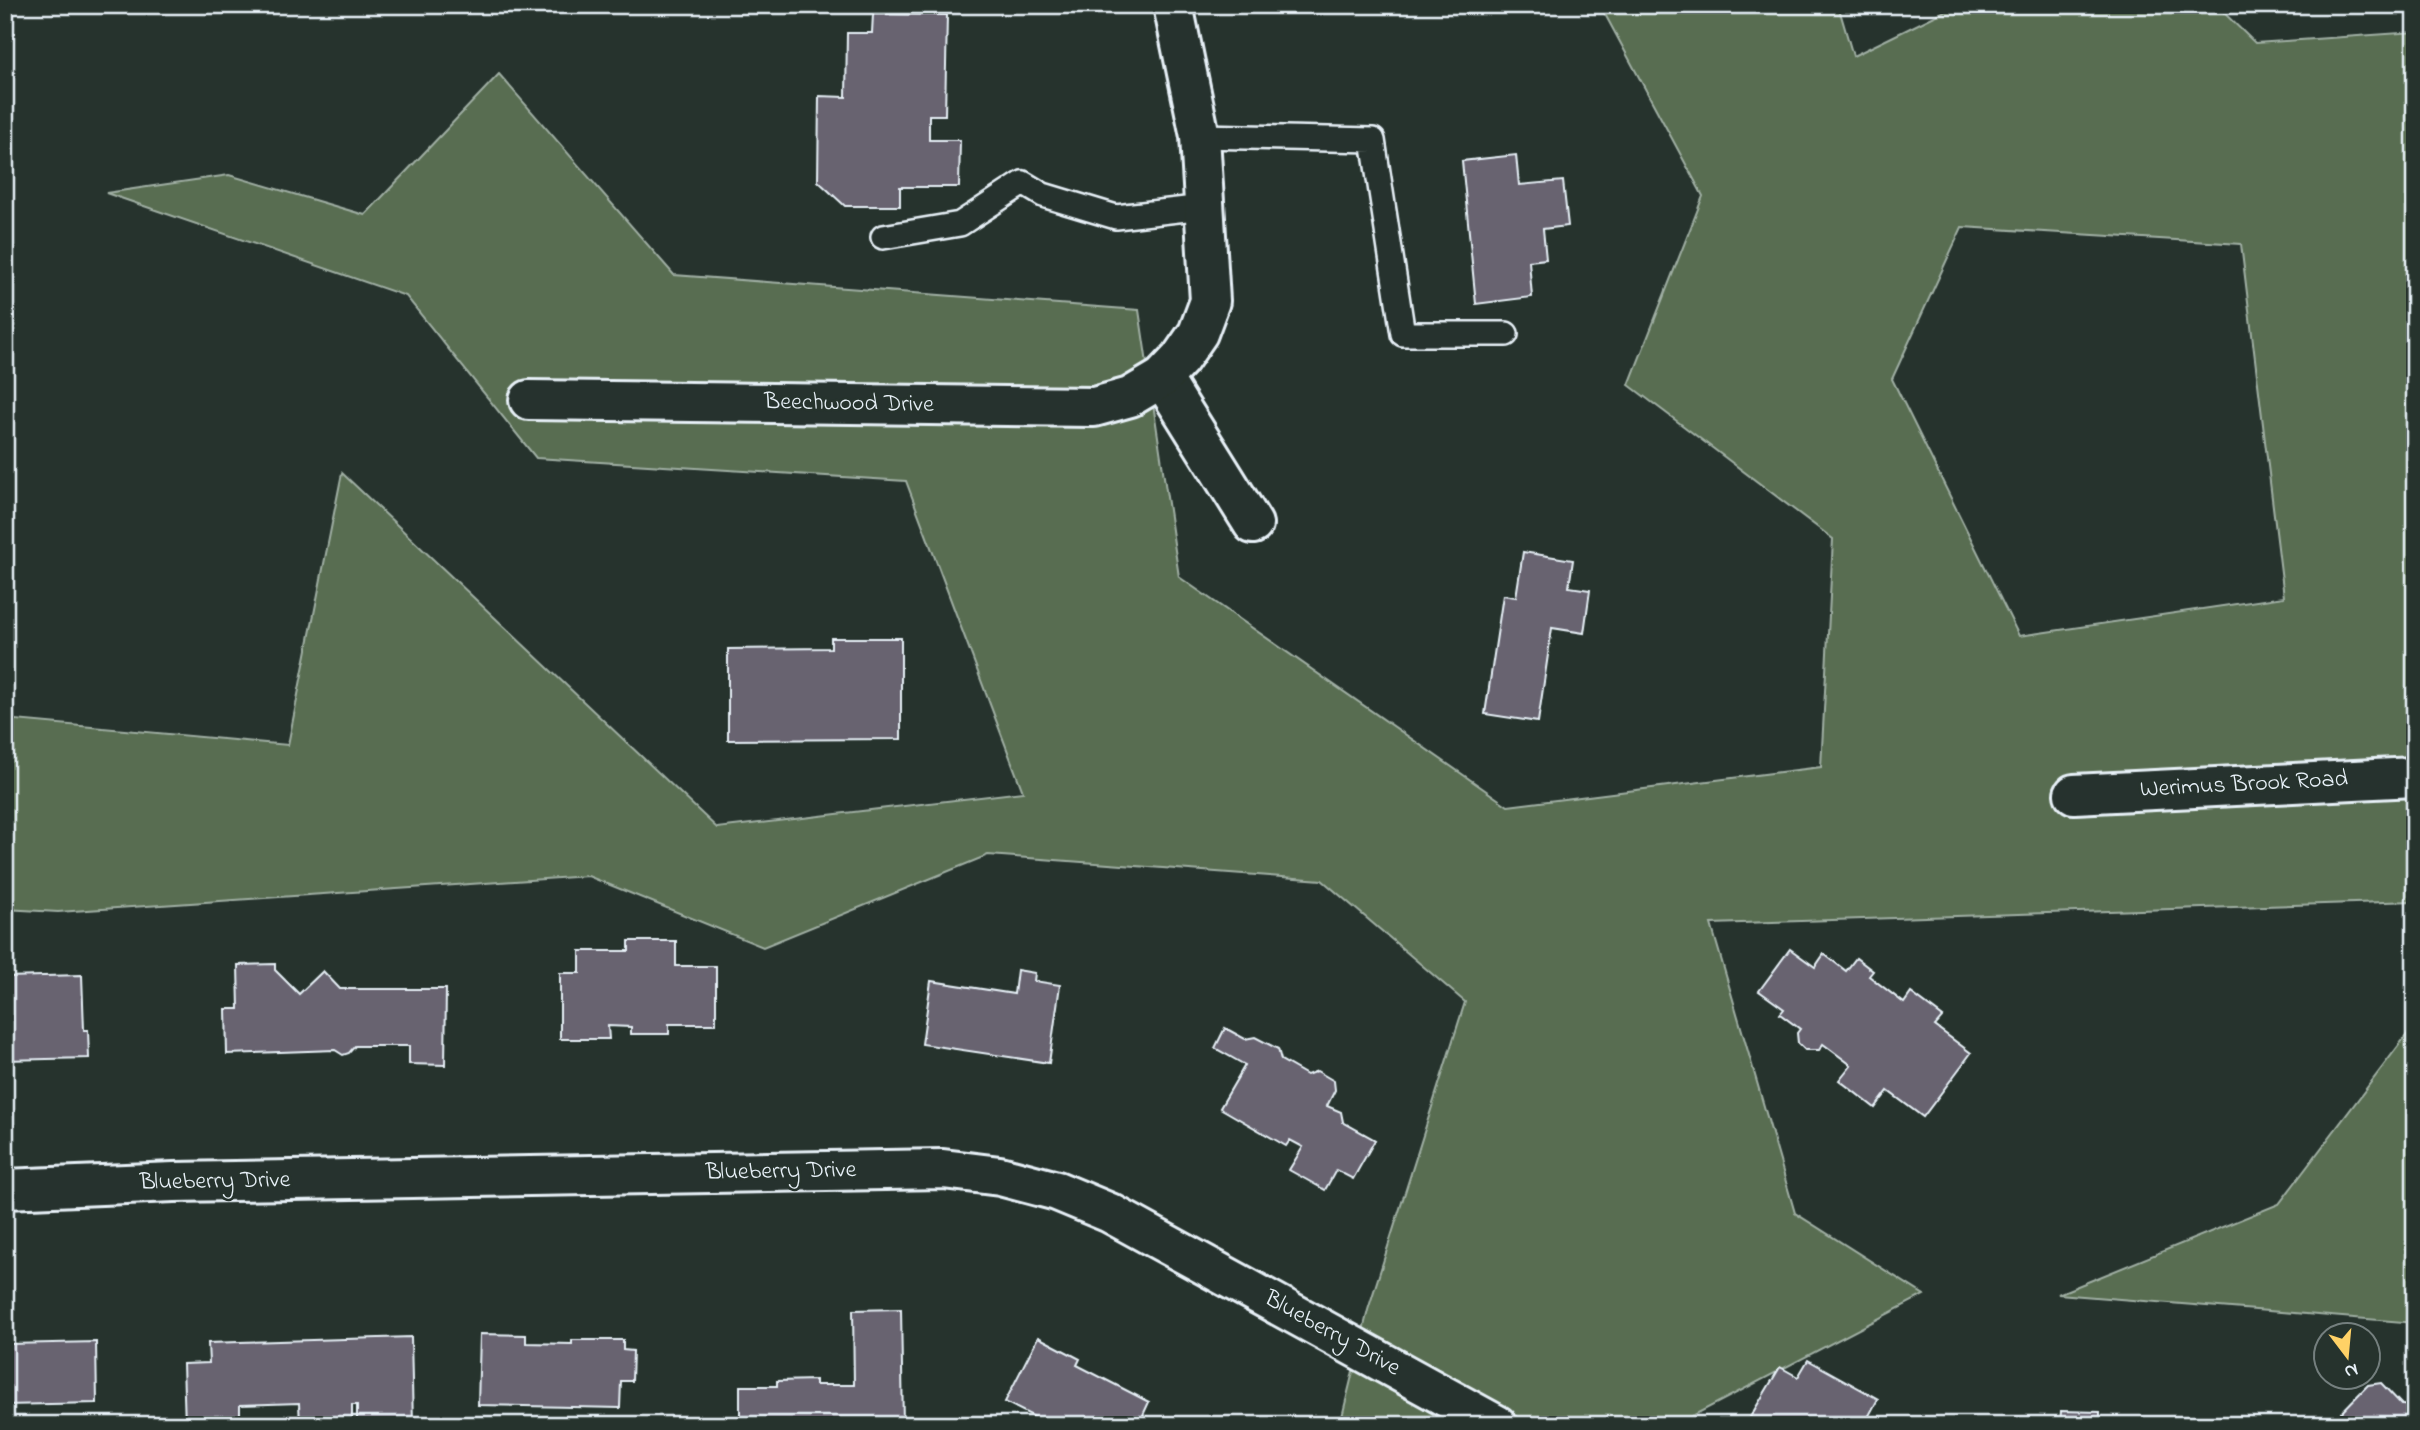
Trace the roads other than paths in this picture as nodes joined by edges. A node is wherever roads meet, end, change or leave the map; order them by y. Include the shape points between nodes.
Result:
1 (1173, 5) edge
2 (1200, 136) junction
3 (1204, 207) junction
4 (883, 237) dead end
5 (1506, 334) dead end
6 (1162, 378) junction
7 (529, 400) dead end
8 (1254, 524) dead end
9 (2415, 777) edge
10 (2074, 794) dead end
11 (5, 1189) edge
12 (1497, 1425) edge

1 - 2 street, Beechwood Drive
2 - 3 street, Beechwood Drive
2 - 5 lane via 1373,140 1403,334
3 - 4 lane via 1116,217 1043,195 1023,183 960,224
3 - 6 street, Beechwood Drive via 1210,301 1198,333
6 - 7 street, Beechwood Drive via 1130,397 1094,407
6 - 8 street
9 - 10 street, Werimus Brook Road
11 - 12 street, Blueberry Drive via 929,1169 1000,1176 1057,1191 1110,1213

